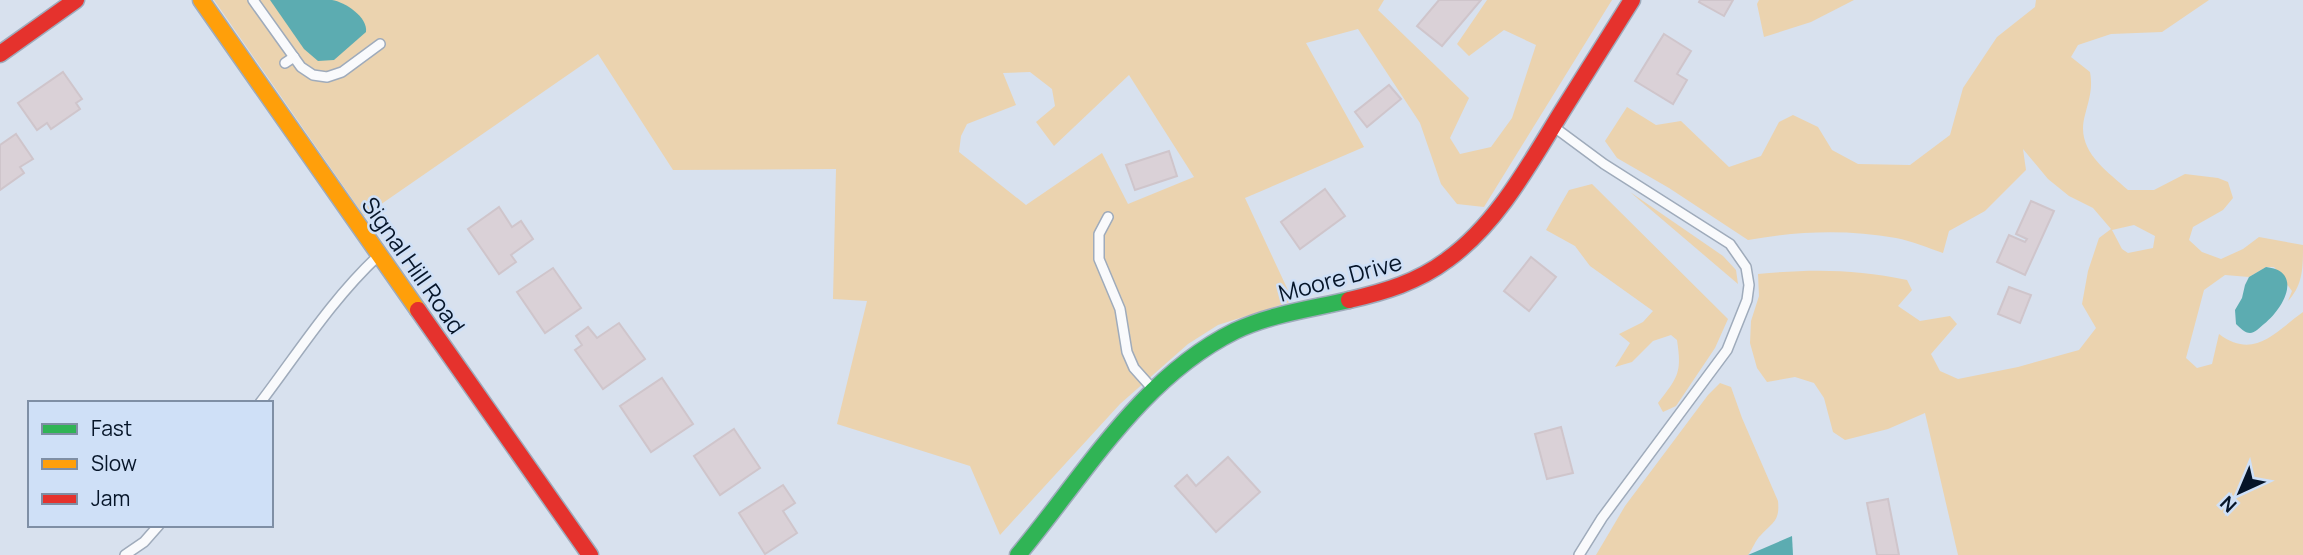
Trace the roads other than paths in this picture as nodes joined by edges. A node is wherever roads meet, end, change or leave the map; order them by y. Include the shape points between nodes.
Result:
1 (76, 0) edge
2 (201, 0) edge
3 (253, 0) edge
4 (1632, 0) edge
5 (380, 44) dead end
6 (0, 54) edge
7 (294, 57) junction
8 (285, 63) dead end
9 (1553, 125) junction
10 (1108, 217) dead end
11 (379, 255) junction
12 (1155, 390) junction
13 (262, 401) edge
14 (157, 527) edge
15 (125, 555) edge
16 (590, 555) edge
17 (1018, 555) edge
18 (1579, 555) edge

1 - 6 main road
2 - 11 main road, Signal Hill Road
3 - 7 lane
4 - 9 main road, Moore Drive
5 - 7 lane via 342,72 327,77 307,72
7 - 8 lane
9 - 12 main road, Moore Drive via 1490,219 1446,262 1392,290 1237,330 1183,363
9 - 18 lane via 1604,164 1730,244 1746,267 1749,285 1727,350
10 - 12 lane via 1099,234 1099,259 1120,309 1127,352 1134,368
11 - 13 lane via 337,301
11 - 16 main road, Signal Hill Road
12 - 17 main road, Moore Drive via 1110,437
14 - 15 lane

